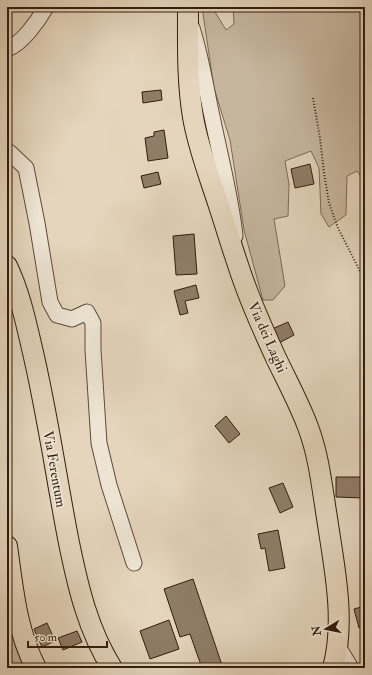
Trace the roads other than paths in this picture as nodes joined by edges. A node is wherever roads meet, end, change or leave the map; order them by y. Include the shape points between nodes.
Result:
1 (46, 7) edge
2 (188, 12) edge
3 (7, 49) edge
4 (7, 151) edge
5 (7, 266) edge
6 (7, 546) edge
7 (134, 563) dead end
8 (338, 645) junction
9 (36, 668) edge
10 (112, 668) edge
11 (333, 668) edge
12 (351, 668) edge

1 - 3 street via 20,41
2 - 8 main road, Via dei Laghi via 189,79 195,124 203,156 237,261 262,327 299,403 313,441 334,564
4 - 7 street via 26,168 50,302 57,315 72,319 87,312 93,323 99,443 109,485
5 - 10 main road, Via Ferentum via 18,292 33,352 79,586 90,624
6 - 9 main road via 19,624
8 - 11 main road, Via dei Laghi
8 - 12 street

